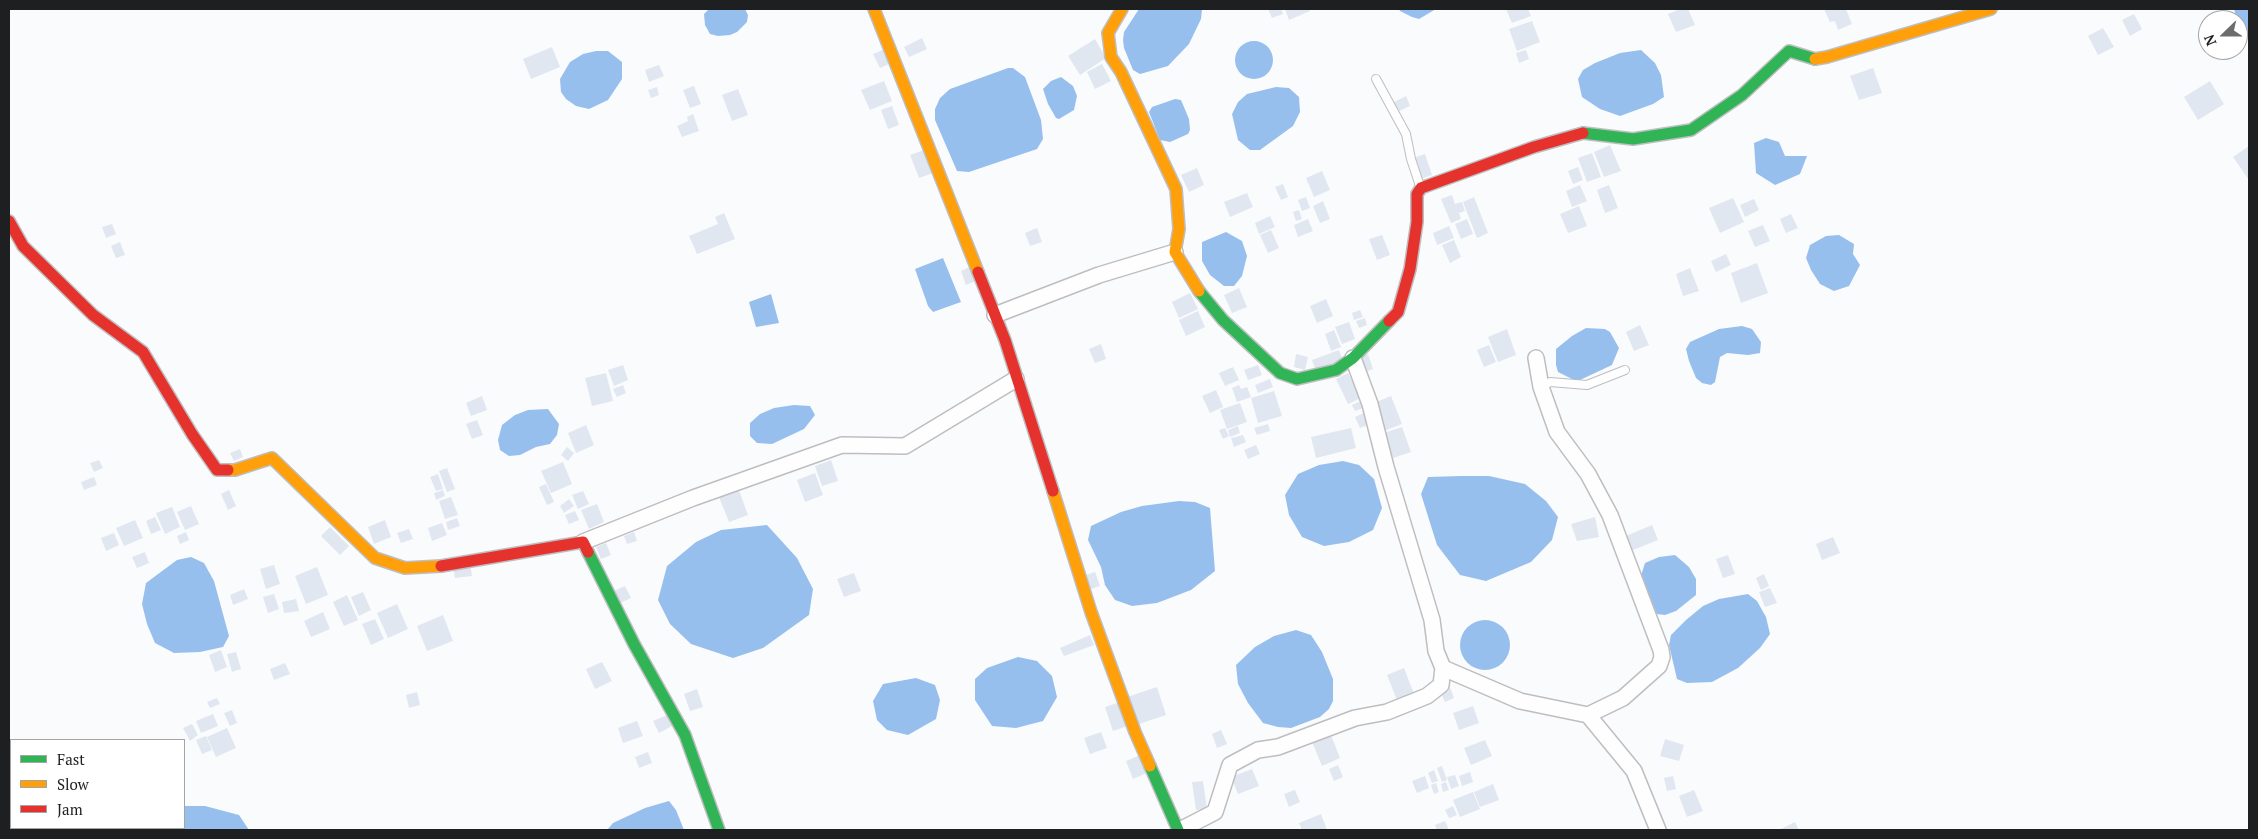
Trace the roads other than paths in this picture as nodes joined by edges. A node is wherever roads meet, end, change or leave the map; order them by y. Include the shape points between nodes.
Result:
1 (874, 9) edge
2 (1122, 9) edge
3 (1991, 9) edge
4 (1376, 78) dead end
5 (1421, 188) junction
6 (9, 221) edge
7 (1175, 252) junction
8 (995, 315) junction
9 (1353, 358) junction
10 (1536, 358) dead end
11 (1625, 370) dead end
12 (1016, 380) junction
13 (1541, 387) junction
14 (583, 542) junction
15 (1443, 668) junction
16 (1588, 715) junction
17 (719, 830) edge
18 (1179, 830) edge
19 (1658, 830) edge

1 - 8 street
2 - 7 street via 1108,33 1108,45 1176,189 1179,229
3 - 5 street via 1827,57 1812,59 1789,51 1742,95 1691,130 1633,139 1585,132
4 - 5 lane via 1406,134
5 - 9 street via 1417,194 1417,222 1410,269 1398,312
6 - 14 street via 23,246 92,315 142,352 217,470 235,470 272,458 375,558 405,568 446,566
7 - 8 street via 1100,275
7 - 9 street via 1194,284 1223,320 1280,373 1297,379 1315,376 1336,370
8 - 12 street
9 - 15 street via 1370,404
10 - 13 street
11 - 13 lane via 1587,385 1550,382
12 - 14 street via 905,446 842,445 693,498
12 - 18 street via 1091,612 1135,732
13 - 16 street via 1557,432 1588,474 1610,515 1661,650 1659,666 1623,698
14 - 17 street via 634,644 686,734
15 - 16 street via 1520,701
15 - 18 street via 1441,686 1428,696 1388,712 1355,718 1278,747 1258,750 1230,765 1215,812
16 - 19 street via 1634,771

